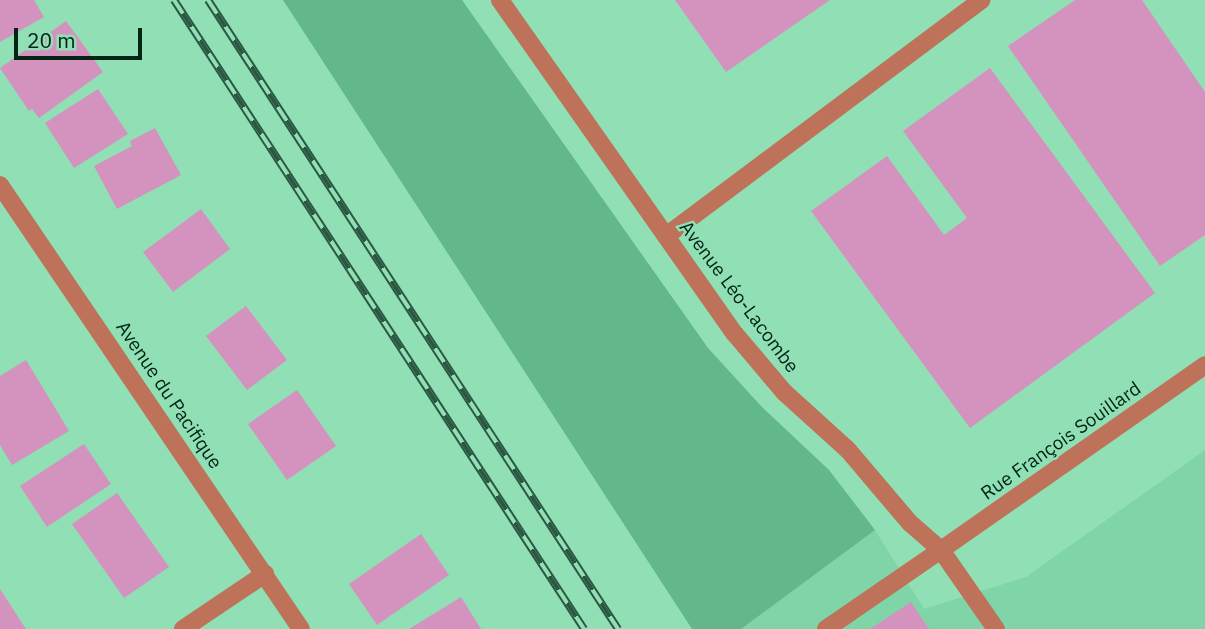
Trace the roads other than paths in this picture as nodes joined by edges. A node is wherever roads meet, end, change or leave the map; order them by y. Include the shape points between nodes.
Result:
1 (500, 0) edge
2 (982, 0) edge
3 (0, 185) edge
4 (666, 236) junction
5 (1205, 365) edge
6 (941, 550) junction
7 (265, 574) junction
8 (183, 629) edge
9 (301, 629) edge
10 (826, 629) edge
11 (996, 629) edge

1 - 4 street, Avenue Léo-Lacombe
2 - 4 street
3 - 7 street, Avenue du Pacifique
4 - 6 street, Avenue Léo-Lacombe via 771,377 840,441 910,523
5 - 6 street, Rue François Souillard
6 - 10 street, Rue François Souillard
6 - 11 street, Avenue Léo-Lacombe
7 - 8 street
7 - 9 street, Avenue du Pacifique

